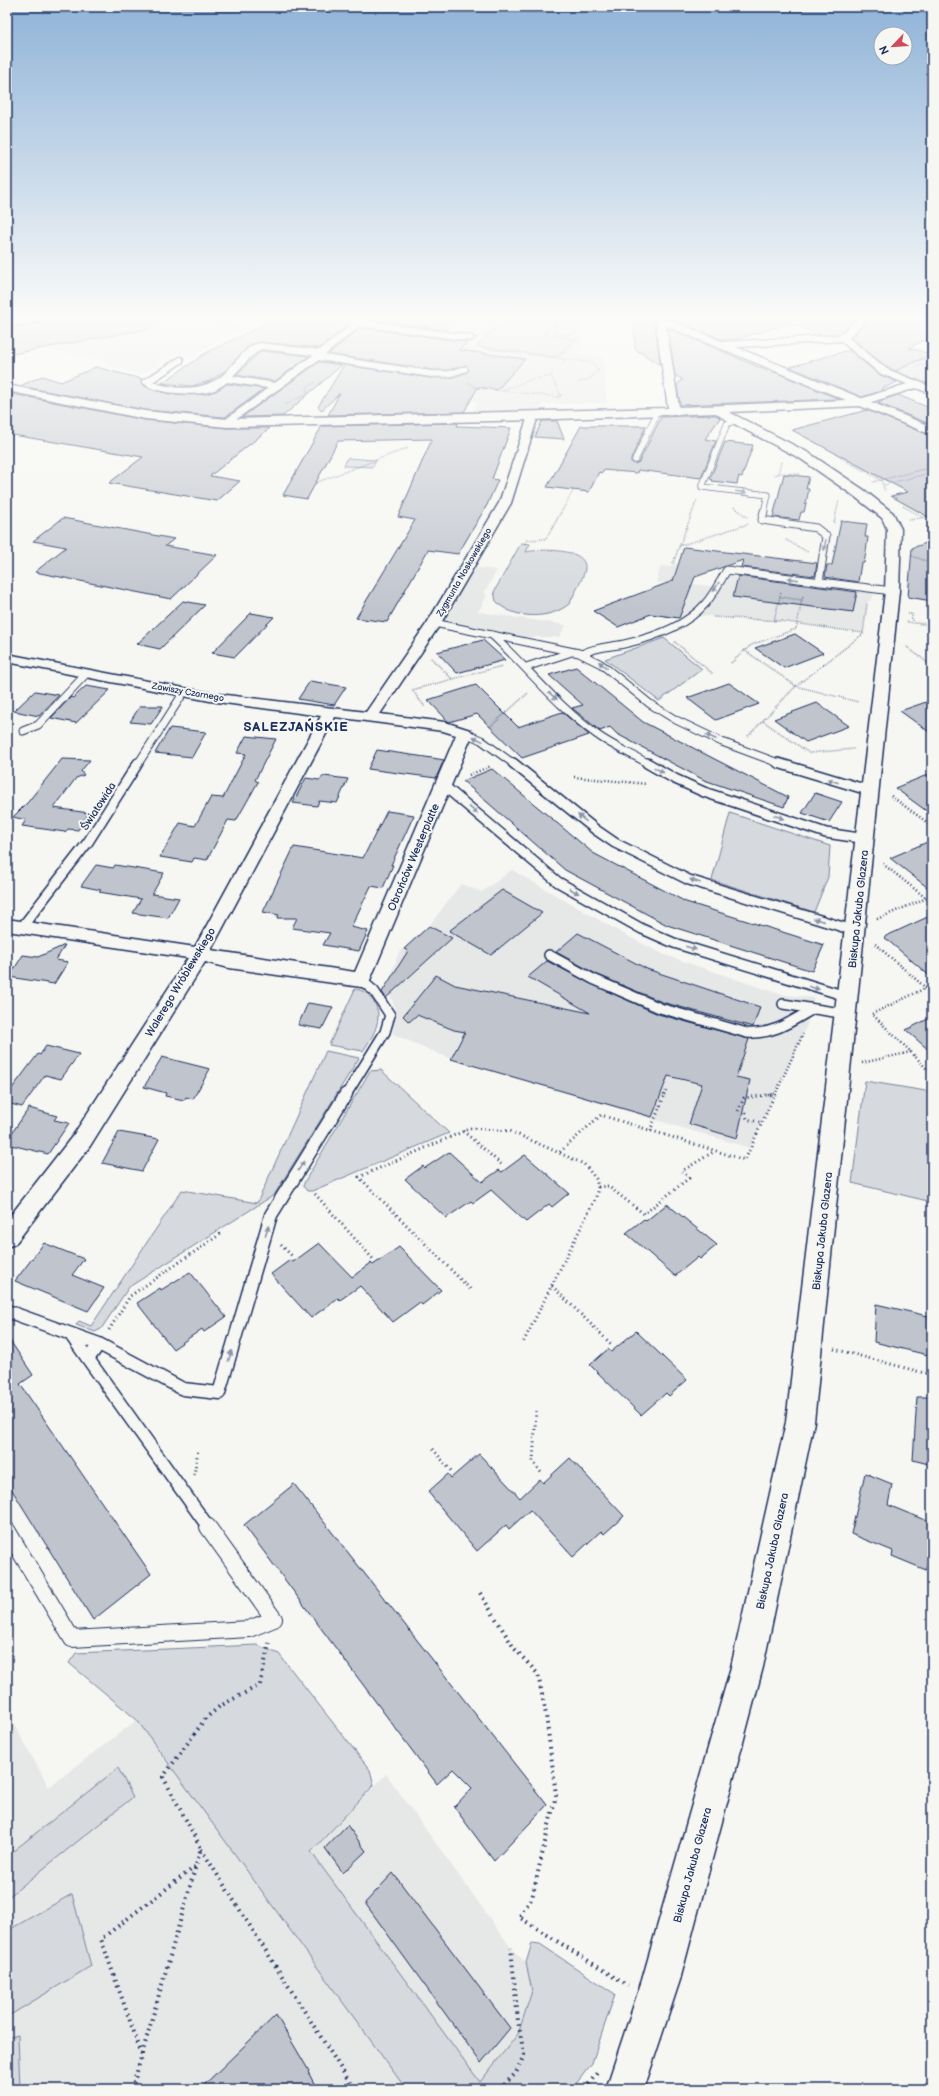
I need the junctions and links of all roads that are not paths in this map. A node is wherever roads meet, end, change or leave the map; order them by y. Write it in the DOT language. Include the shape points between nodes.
graph roads {
  1 [pos="533,416"];
  2 [pos="160,417"];
  3 [pos="235,417"];
  4 [pos="504,417"];
  5 [pos="655,417"];
  6 [pos="707,417"];
  7 [pos="728,417"];
  8 [pos="758,417"];
  9 [pos="898,417"];
  10 [pos="227,423"];
  11 [pos="742,424"];
  12 [pos="932,431"];
  13 [pos="635,460"];
  14 [pos="819,582"];
  15 [pos="883,590"];
  16 [pos="434,623"];
  17 [pos="492,635"];
  18 [pos="572,652"];
  19 [pos="582,654"];
  20 [pos="7,658"];
  21 [pos="526,667"];
  22 [pos="86,674"];
  23 [pos="184,692"];
  24 [pos="330,713"];
  25 [pos="371,716"];
  26 [pos="23,731"];
  27 [pos="465,733"];
  28 [pos="443,785"];
  29 [pos="880,793"];
  30 [pos="866,839"];
  31 [pos="14,926"];
  32 [pos="866,930"];
  33 [pos="200,954"];
  34 [pos="549,956"];
  35 [pos="361,980"];
  36 [pos="813,1008"];
  37 [pos="854,1008"];
  38 [pos="787,1023"];
  39 [pos="7,1237"];
  40 [pos="7,1311"];
  41 [pos="71,1334"];
  42 [pos="99,1344"];
  43 [pos="88,1359"];
  44 [pos="7,1530"];
  45 [pos="625,2089"];
  1 -- 16 [label="street, Zygmunta Noskowskiego" via="505,503"];
  2 -- 10 [label="street"];
  3 -- 10 [label="street"];
  4 -- 10 [label="street"];
  5 -- 13 [label="lane"];
  6 -- 11 [label="street, Biskupa Jakuba Glazera"];
  7 -- 11 [label="street, Biskupa Jakuba Glazera"];
  8 -- 11 [label="street" via="752,423"];
  9 -- 12 [label="street"];
  11 -- 14 [label="lane, one-way" via="727,424 702,487 768,495 762,520 816,528 823,532 826,536"];
  11 -- 15 [label="street, Biskupa Jakuba Glazera" via="805,456 888,516 894,529"];
  14 -- 15 [label="lane"];
  14 -- 19 [label="lane, one-way" via="727,570 705,604 691,615 622,644 599,646"];
  15 -- 29 [label="street, Biskupa Jakuba Glazera"];
  16 -- 17 [label="lane"];
  16 -- 25 [label="street, Zygmunta Noskowskiego"];
  17 -- 18 [label="lane"];
  17 -- 21 [label="lane"];
  18 -- 19 [label="lane"];
  18 -- 21 [label="lane"];
  29 -- 19 [label="lane, one-way" via="736,749 659,710 596,660"];
  20 -- 22 [label="street, Zawiszy Czarnego"];
  21 -- 30 [label="lane, one-way" via="539,683 596,734 683,782 704,792 826,833"];
  22 -- 23 [label="street, Zawiszy Czarnego"];
  22 -- 26 [label="lane" via="38,725"];
  23 -- 24 [label="street, Zawiszy Czarnego"];
  23 -- 31 [label="lane, Światowida" via="88,842"];
  24 -- 25 [label="street, Zawiszy Czarnego"];
  24 -- 33 [label="street, Walerego Wróblewskiego"];
  25 -- 27 [label="street, Zawiszy Czarnego" via="445,727"];
  27 -- 28 [label="street, Obrońców Westerplatte"];
  32 -- 27 [label="lane, one-way" via="689,880 615,843 508,759 481,740"];
  28 -- 35 [label="street, Obrońców Westerplatte"];
  28 -- 37 [label="lane, one-way" via="558,882 642,929 664,940"];
  29 -- 30 [label="street, Biskupa Jakuba Glazera"];
  30 -- 32 [label="street, Biskupa Jakuba Glazera"];
  31 -- 33 [label="street"];
  32 -- 37 [label="street, Biskupa Jakuba Glazera"];
  33 -- 35 [label="street" via="229,961"];
  33 -- 39 [label="street, Walerego Wróblewskiego" via="82,1140"];
  34 -- 38 [label="lane" via="638,999 694,1018 756,1034 767,1033"];
  42 -- 35 [label="lane, one-way" via="183,1389 219,1393 271,1215 386,1032 390,1015 374,991"];
  36 -- 37 [label="lane"];
  36 -- 38 [label="lane"];
  36 -- 38 [label="lane" via="783,1004 788,1012"];
  37 -- 45 [label="street, Biskupa Jakuba Glazera" via="800,1422 747,1667 661,1980"];
  40 -- 41 [label="lane"];
  41 -- 42 [label="lane"];
  41 -- 43 [label="lane"];
  42 -- 43 [label="lane"];
  43 -- 44 [label="lane" via="274,1619 249,1629 72,1639"];
}
